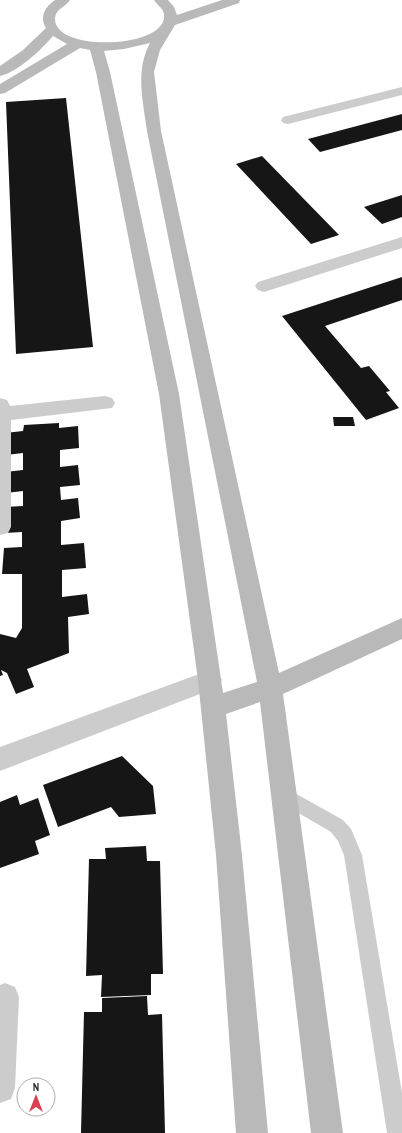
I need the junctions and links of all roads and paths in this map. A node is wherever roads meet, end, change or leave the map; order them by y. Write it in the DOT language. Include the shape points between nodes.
graph roads {
  1 [pos="64,0"];
  2 [pos="160,0"];
  3 [pos="234,0"];
  4 [pos="167,26"];
  5 [pos="52,29"];
  6 [pos="87,45"];
  7 [pos="0,72"];
  8 [pos="0,90"];
  9 [pos="402,91"];
  10 [pos="288,120"];
  11 [pos="402,242"];
  12 [pos="264,286"];
  13 [pos="105,403"];
  14 [pos="0,409"];
  15 [pos="0,527"];
  16 [pos="402,628"];
  17 [pos="210,680"];
  18 [pos="270,688"];
  19 [pos="214,707"];
  20 [pos="0,759"];
  21 [pos="284,795"];
  22 [pos="5,997"];
  23 [pos="0,1088"];
  24 [pos="252,1133"];
  25 [pos="327,1133"];
  26 [pos="398,1133"];
  1 -- 5 [label="main road" via="51,11 49,20"];
  2 -- 4 [label="main road" via="171,13"];
  3 -- 4 [label="main road"];
  4 -- 6 [label="main road" via="151,38 135,44"];
  4 -- 18 [label="main road" via="152,50 147,72 154,131"];
  5 -- 6 [label="main road" via="62,37"];
  5 -- 7 [label="main road" via="22,58"];
  6 -- 8 [label="main road"];
  6 -- 17 [label="main road" via="103,72 169,394"];
  9 -- 10 [label="street"];
  11 -- 12 [label="street"];
  13 -- 14 [label="street"];
  14 -- 15 [label="street"];
  16 -- 18 [label="main road"];
  17 -- 19 [label="main road"];
  17 -- 20 [label="street"];
  18 -- 19 [label="main road"];
  18 -- 21 [label="main road"];
  19 -- 24 [label="main road"];
  21 -- 25 [label="main road"];
  21 -- 26 [label="lane" via="337,826 345,835 353,855"];
  22 -- 23 [label="street"];
}
